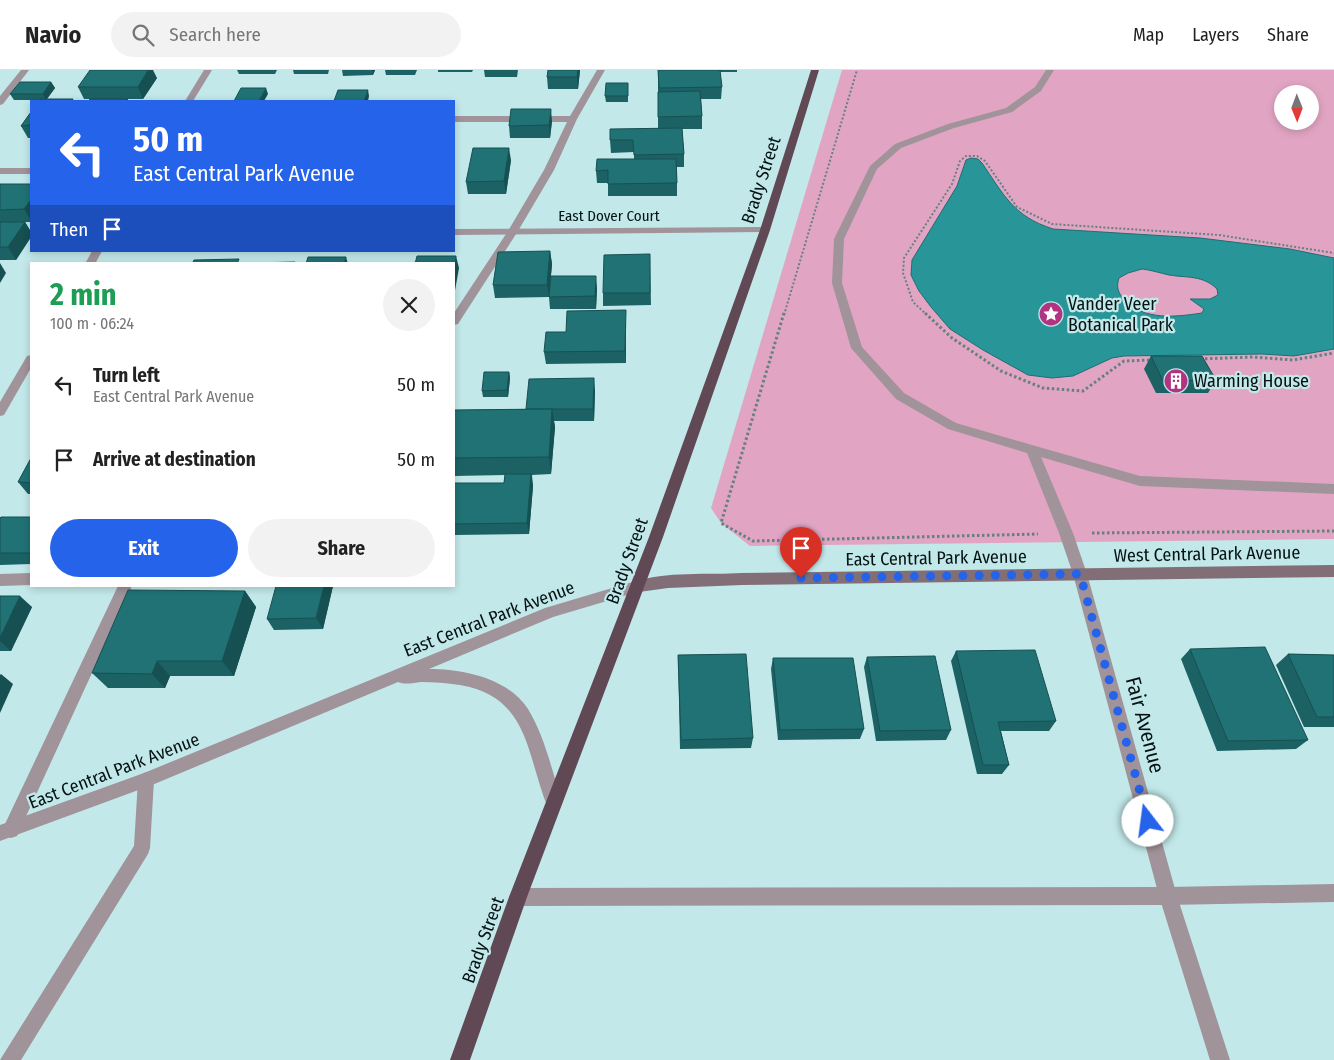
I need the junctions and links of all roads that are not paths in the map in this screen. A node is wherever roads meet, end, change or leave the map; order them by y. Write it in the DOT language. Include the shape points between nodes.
graph roads {
  1 [pos="24,70"];
  2 [pos="208,70"];
  3 [pos="601,70"];
  4 [pos="815,70"];
  5 [pos="1050,70"];
  6 [pos="190,100"];
  7 [pos="0,102"];
  8 [pos="455,119"];
  9 [pos="573,119"];
  10 [pos="0,171"];
  11 [pos="30,171"];
  12 [pos="765,230"];
  13 [pos="513,231"];
  14 [pos="455,232"];
  15 [pos="455,319"];
  16 [pos="30,362"];
  17 [pos="26,375"];
  18 [pos="0,412"];
  19 [pos="1032,450"];
  20 [pos="1334,489"];
  21 [pos="1334,570"];
  22 [pos="1080,574"];
  23 [pos="30,579"];
  24 [pos="0,580"];
  25 [pos="639,586"];
  26 [pos="125,587"];
  27 [pos="386,679"];
  28 [pos="146,780"];
  29 [pos="554,802"];
  30 [pos="6,832"];
  31 [pos="1334,893"];
  32 [pos="1168,896"];
  33 [pos="518,897"];
  34 [pos="10,1060"];
  35 [pos="460,1060"];
  36 [pos="1220,1060"];
  1 -- 7 [label="street"];
  2 -- 6 [label="street"];
  3 -- 9 [label="street"];
  4 -- 12 [label="highway, Brady Street"];
  5 -- 19 [label="street" via="1038,89 1009,110 951,126 898,146 873,168 839,239 837,283 857,348 900,396 952,426"];
  8 -- 9 [label="street"];
  9 -- 13 [label="street" via="549,170"];
  10 -- 11 [label="street"];
  12 -- 13 [label="street, East Dover Court"];
  12 -- 25 [label="highway, Brady Street"];
  13 -- 14 [label="street, East Dover Court"];
  13 -- 15 [label="street"];
  16 -- 17 [label="street"];
  17 -- 18 [label="street"];
  19 -- 20 [label="street" via="1140,480"];
  19 -- 22 [label="street, Fair Avenue"];
  21 -- 22 [label="main road, West Central Park Avenue"];
  22 -- 25 [label="main road, East Central Park Avenue" via="742,579"];
  22 -- 32 [label="street, Fair Avenue"];
  23 -- 24 [label="street"];
  25 -- 27 [label="street, East Central Park Avenue" via="550,612"];
  25 -- 29 [label="highway, Brady Street"];
  26 -- 30 [label="street"];
  27 -- 28 [label="street, East Central Park Avenue"];
  27 -- 29 [label="street" via="430,674 470,680 502,692 522,712"];
  28 -- 30 [label="street, East Central Park Avenue"];
  28 -- 34 [label="street" via="142,848"];
  29 -- 33 [label="highway, Brady Street"];
  31 -- 32 [label="street"];
  32 -- 33 [label="street"];
  32 -- 36 [label="street, Fair Avenue"];
  33 -- 35 [label="highway, Brady Street"];
}
